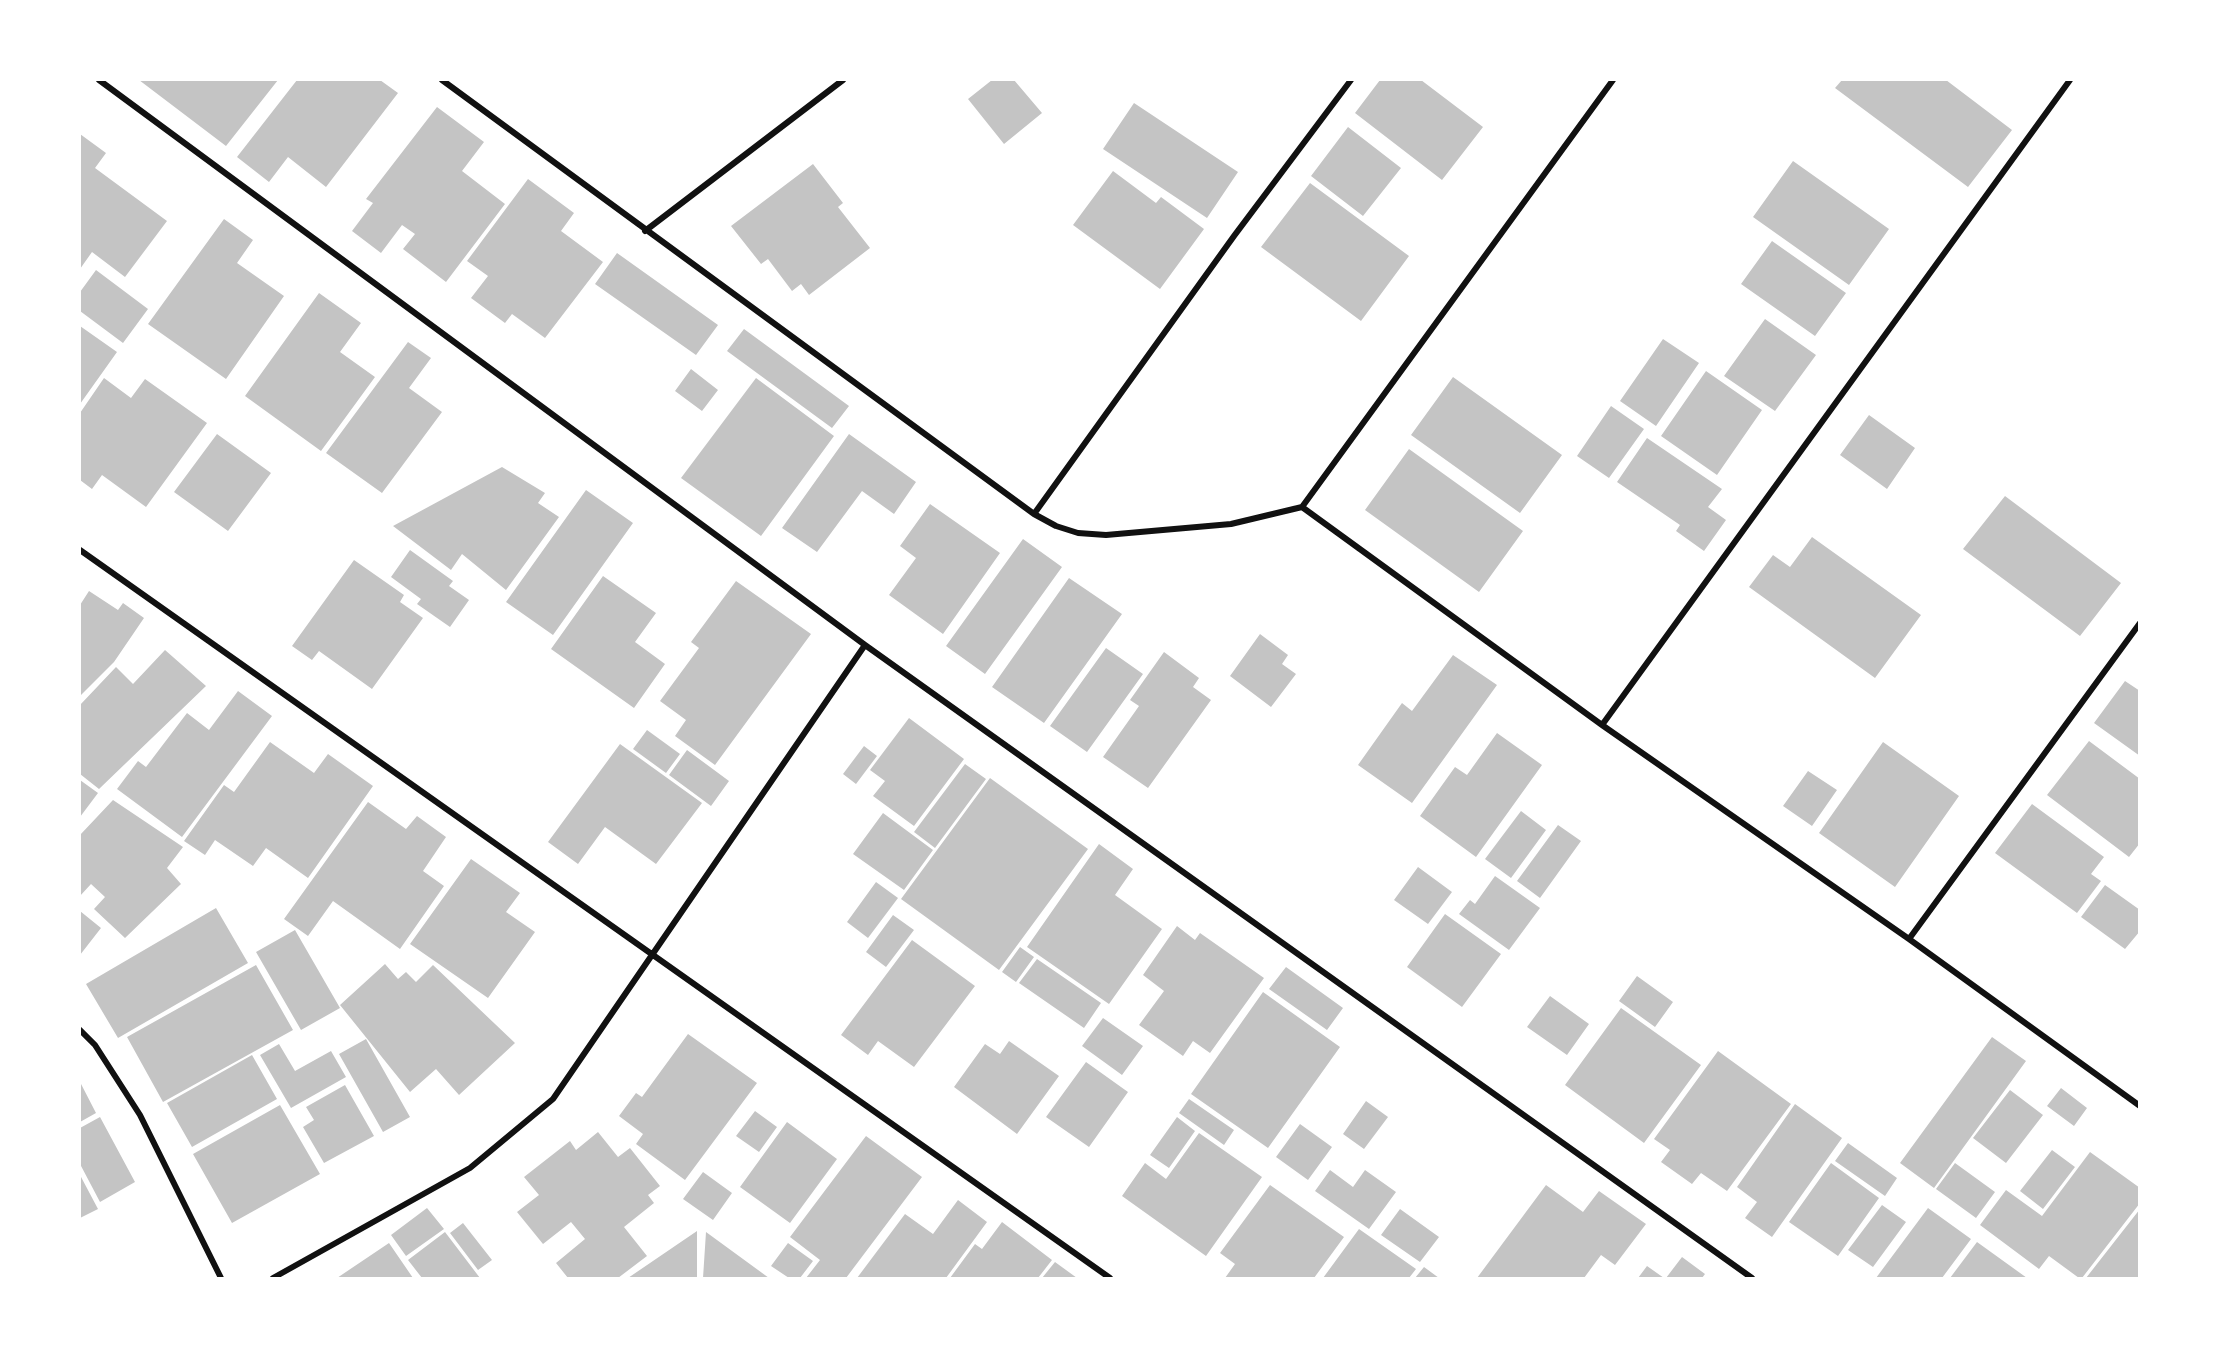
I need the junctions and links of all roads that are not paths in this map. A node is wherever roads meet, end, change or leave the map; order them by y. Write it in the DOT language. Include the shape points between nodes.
graph roads {
  1 [pos="99,80"];
  2 [pos="442,80"];
  3 [pos="843,80"];
  4 [pos="1351,80"];
  5 [pos="1612,80"];
  6 [pos="2070,80"];
  7 [pos="645,231"];
  8 [pos="1302,507"];
  9 [pos="1034,514"];
  10 [pos="80,550"];
  11 [pos="2139,623"];
  12 [pos="865,645"];
  13 [pos="1602,725"];
  14 [pos="1909,939"];
  15 [pos="653,954"];
  16 [pos="80,1030"];
  17 [pos="2139,1106"];
  18 [pos="221,1278"];
  19 [pos="273,1278"];
  20 [pos="1110,1278"];
  21 [pos="1752,1278"];
  1 -- 12 [label="street"];
  2 -- 7 [label="street"];
  3 -- 7 [label="street"];
  4 -- 9 [label="street"];
  5 -- 8 [label="street"];
  6 -- 13 [label="street"];
  7 -- 9 [label="street"];
  8 -- 9 [label="street" via="1231,524 1106,535 1078,533"];
  8 -- 13 [label="street"];
  10 -- 15 [label="street"];
  11 -- 14 [label="street"];
  12 -- 15 [label="street"];
  12 -- 21 [label="street"];
  13 -- 14 [label="street"];
  14 -- 17 [label="street"];
  15 -- 19 [label="street" via="553,1099 470,1168"];
  15 -- 20 [label="street"];
  16 -- 18 [label="street" via="95,1045 140,1115"];
}
